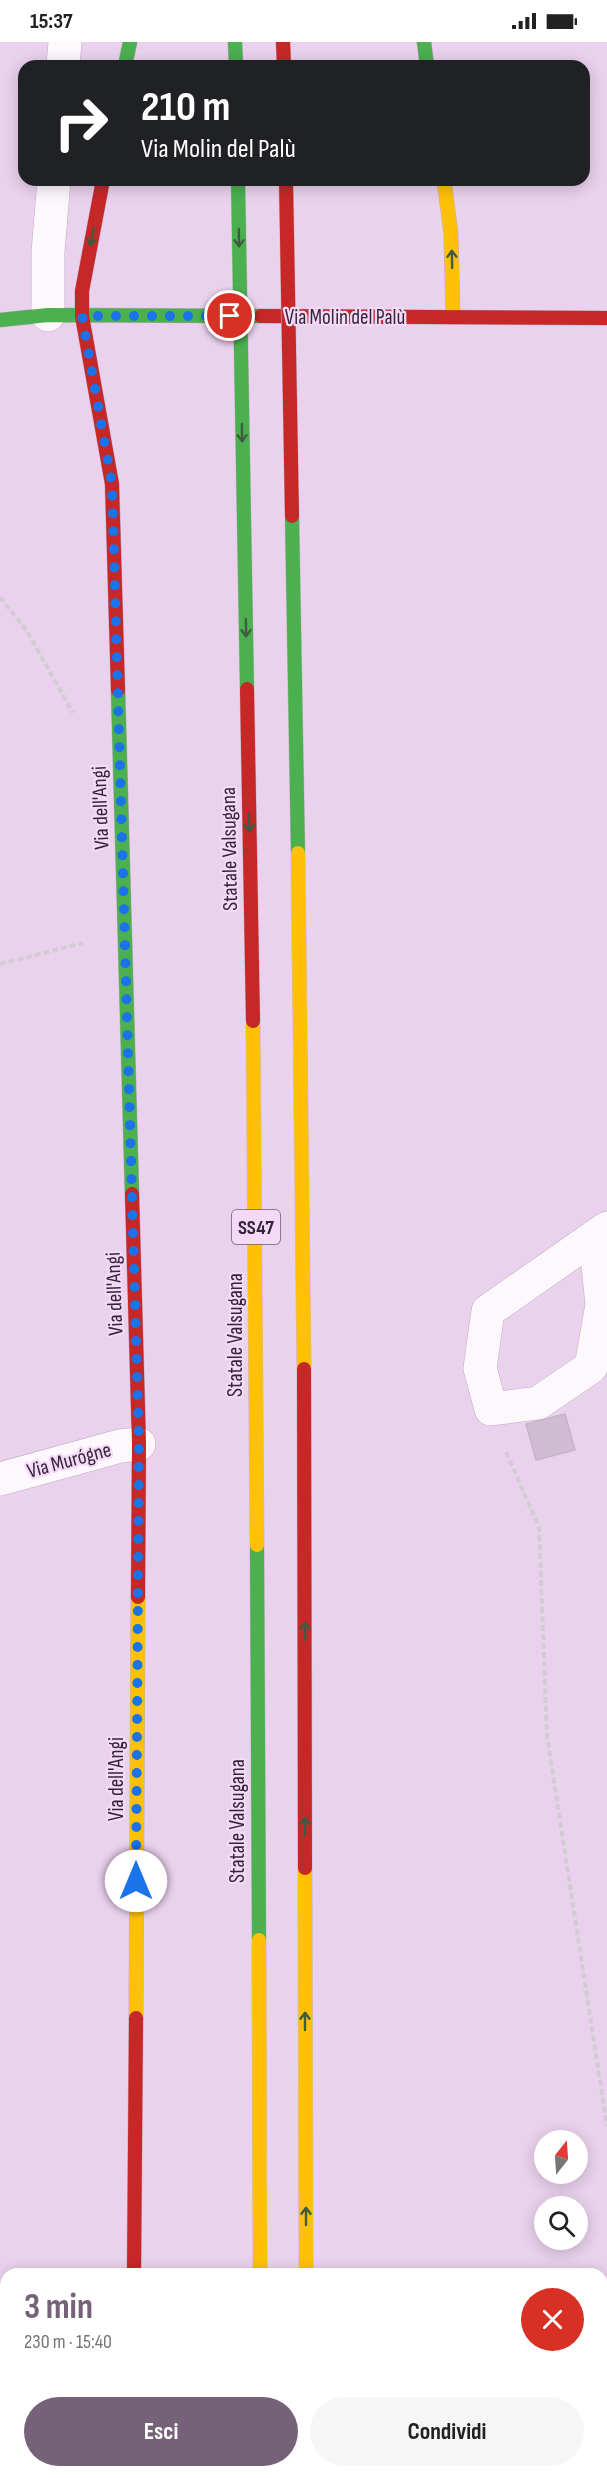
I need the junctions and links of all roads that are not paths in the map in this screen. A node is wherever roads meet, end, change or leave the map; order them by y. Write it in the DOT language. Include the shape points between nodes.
graph roads {
  1 [pos="65,42"];
  2 [pos="130,42"];
  3 [pos="236,42"];
  4 [pos="283,42"];
  5 [pos="424,42"];
  6 [pos="64,60"];
  7 [pos="127,60"];
  8 [pos="236,60"];
  9 [pos="284,60"];
  10 [pos="426,60"];
  11 [pos="54,186"];
  12 [pos="102,186"];
  13 [pos="238,186"];
  14 [pos="286,186"];
  15 [pos="445,186"];
  16 [pos="48,315"];
  17 [pos="82,316"];
  18 [pos="453,317"];
  19 [pos="607,318"];
  20 [pos="0,320"];
  21 [pos="601,1232"];
  22 [pos="139,1444"];
  23 [pos="0,1479"];
  24 [pos="134,2268"];
  25 [pos="260,2268"];
  26 [pos="306,2268"];
  1 -- 6 [label="street"];
  2 -- 7 [label="main road"];
  3 -- 8 [label="main road"];
  4 -- 9 [label="main road"];
  5 -- 10 [label="main road"];
  11 -- 16 [label="street"];
  12 -- 17 [label="main road, Via dell'Angi, one-way" via="82,291"];
  13 -- 25 [label="main road, Statale Valsugana / SS47, one-way, bridge" via="256,1198"];
  26 -- 14 [label="main road, SS47, one-way, bridge" via="304,1193"];
  18 -- 15 [label="main road, one-way" via="451,234"];
  16 -- 17 [label="main road, Via Molin del Palù"];
  16 -- 20 [label="main road, Via Molin del Palù"];
  17 -- 18 [label="main road, Via Molin del Palù"];
  17 -- 22 [label="main road, Via dell'Angi" via="112,484"];
  18 -- 19 [label="main road, Via Molin del Palù"];
  21 -- 21 [label="street" via="602,1305 591,1366 538,1403 491,1409 480,1368 488,1311"];
  22 -- 23 [label="street, Via Murógne"];
  22 -- 24 [label="main road, Via dell'Angi"];
}
